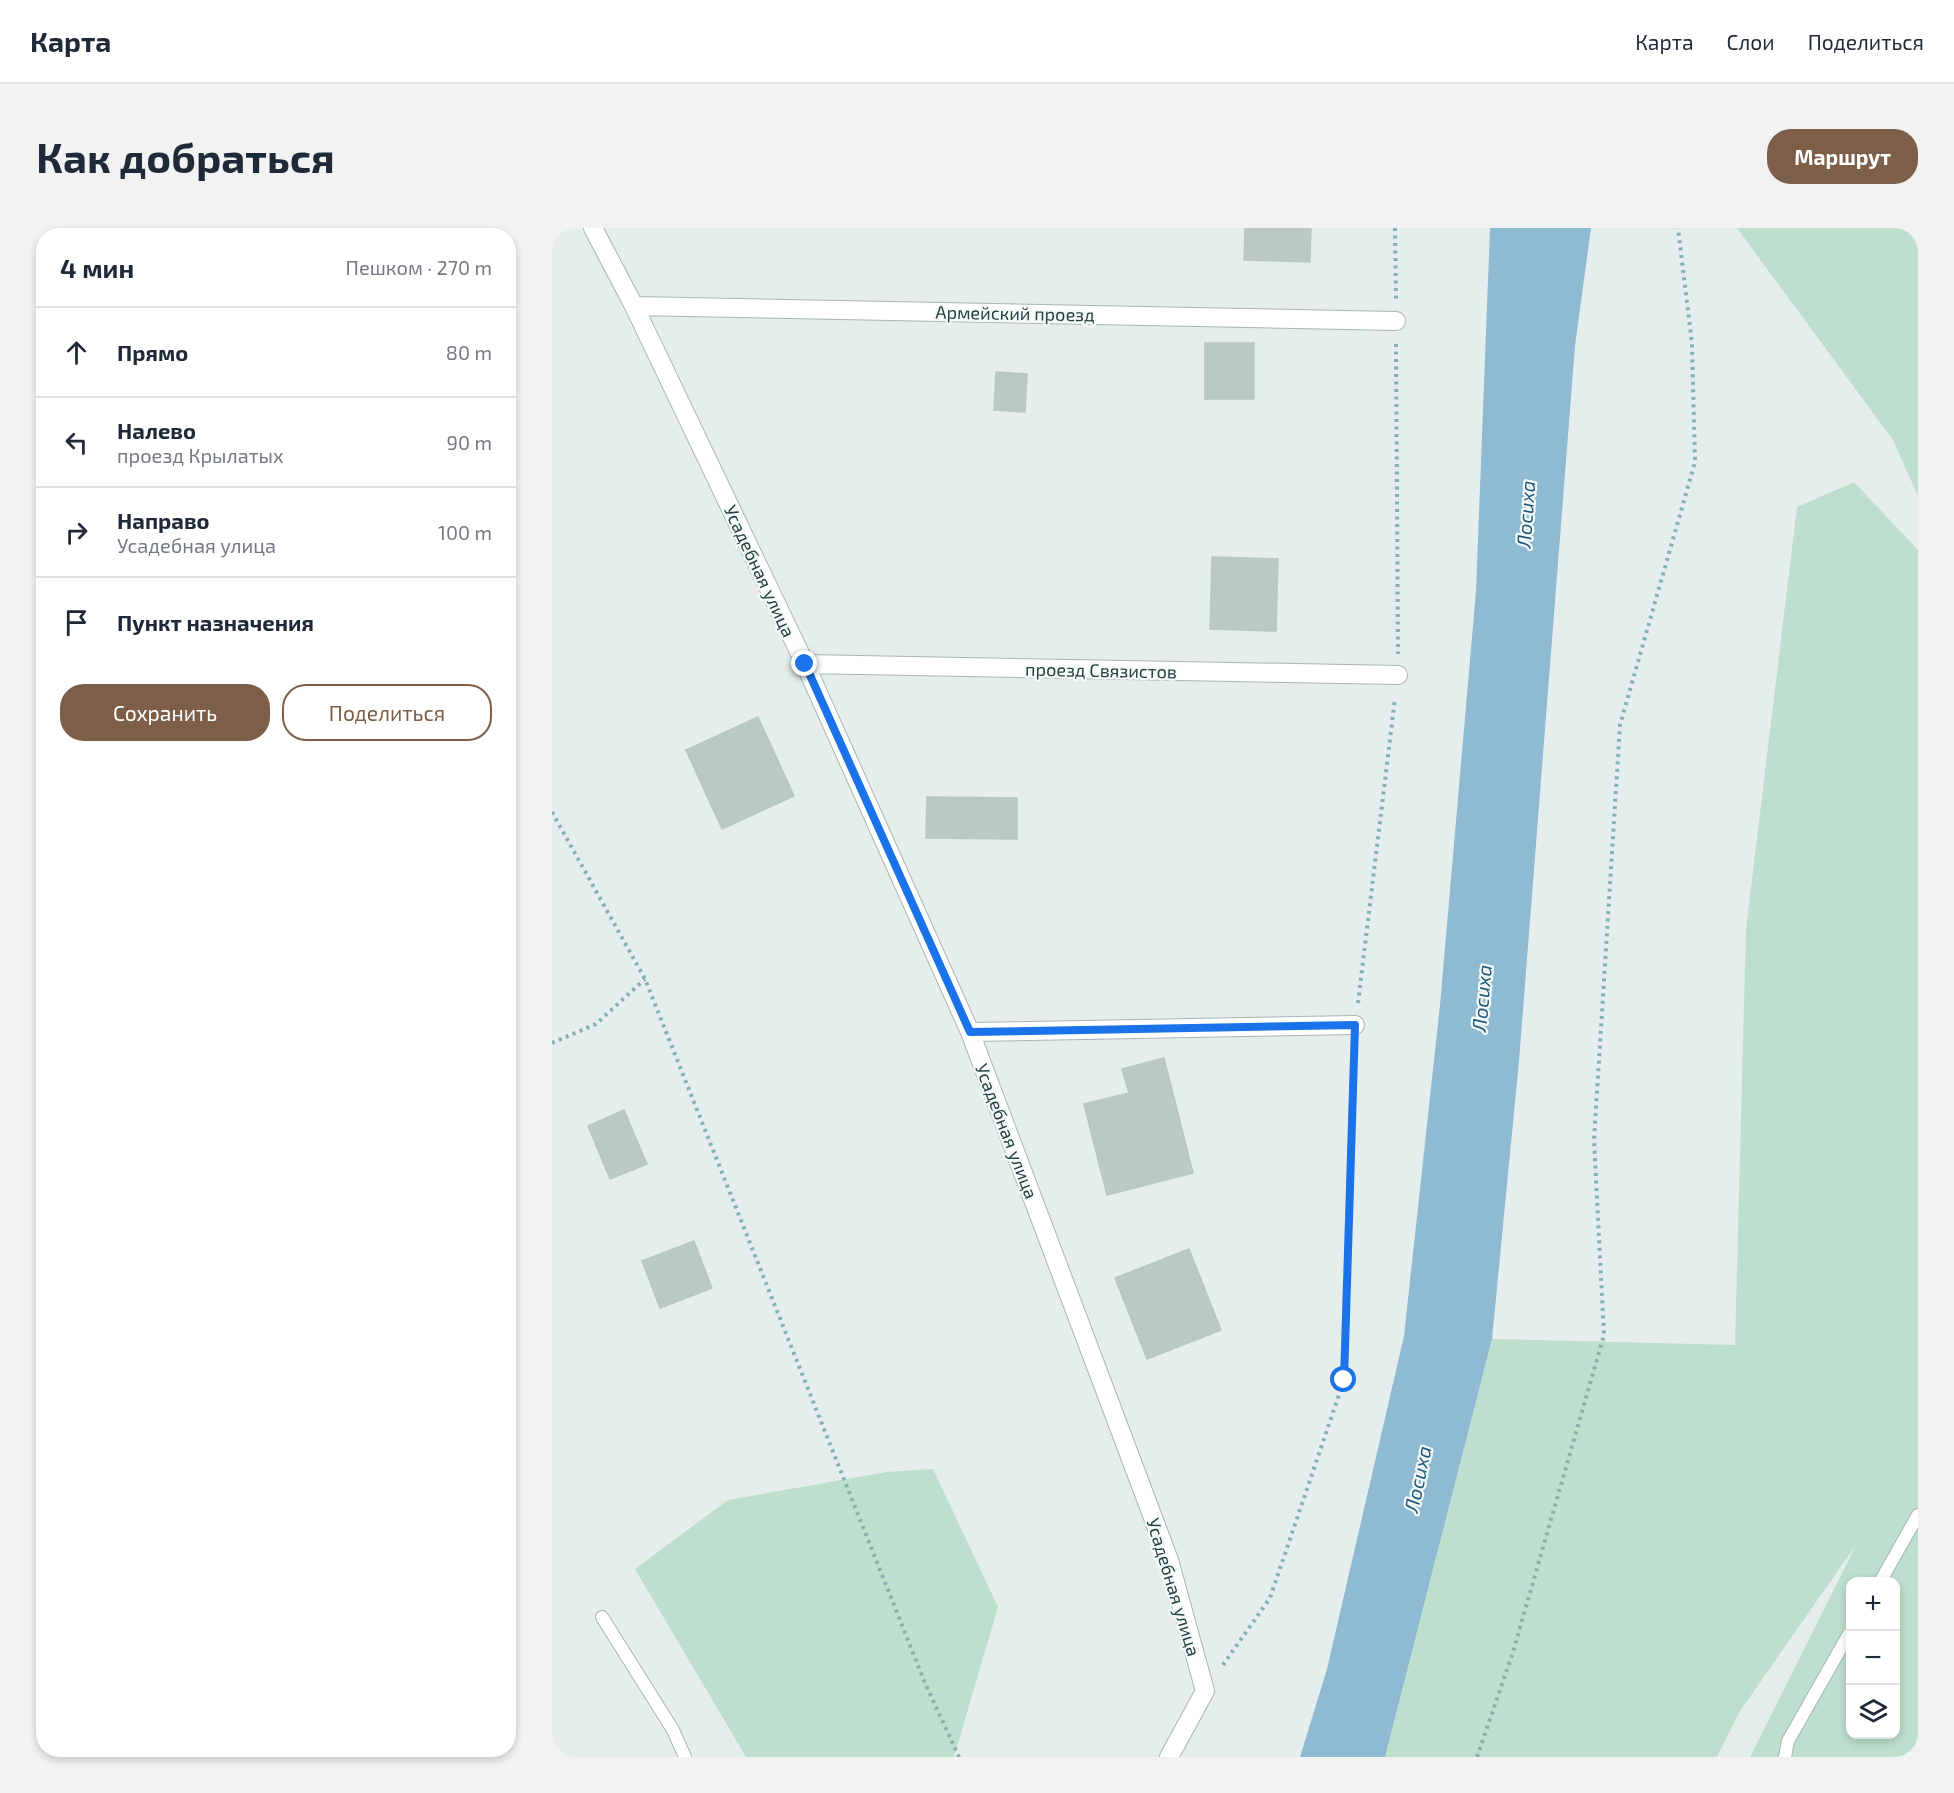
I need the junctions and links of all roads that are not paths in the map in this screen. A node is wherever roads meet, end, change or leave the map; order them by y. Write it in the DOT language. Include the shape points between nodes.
graph roads {
  1 [pos="593,228"];
  2 [pos="634,306"];
  3 [pos="1396,321"];
  4 [pos="805,664"];
  5 [pos="1398,675"];
  6 [pos="1355,1025"];
  7 [pos="970,1032"];
  8 [pos="1918,1515"];
  9 [pos="1882,1577"];
  10 [pos="602,1617"];
  11 [pos="1846,1641"];
  12 [pos="685,1757"];
  13 [pos="1169,1757"];
  14 [pos="1785,1757"];
  1 -- 2 [label="street, Усадебная улица"];
  2 -- 3 [label="street, Армейский проезд"];
  2 -- 4 [label="street, Усадебная улица"];
  4 -- 5 [label="street, проезд Связистов"];
  4 -- 7 [label="street, Усадебная улица"];
  6 -- 7 [label="street"];
  7 -- 13 [label="street, Усадебная улица" via="1169,1560 1205,1691"];
  8 -- 9 [label="lane"];
  10 -- 12 [label="lane" via="673,1730"];
  11 -- 14 [label="lane" via="1788,1741"];
}
